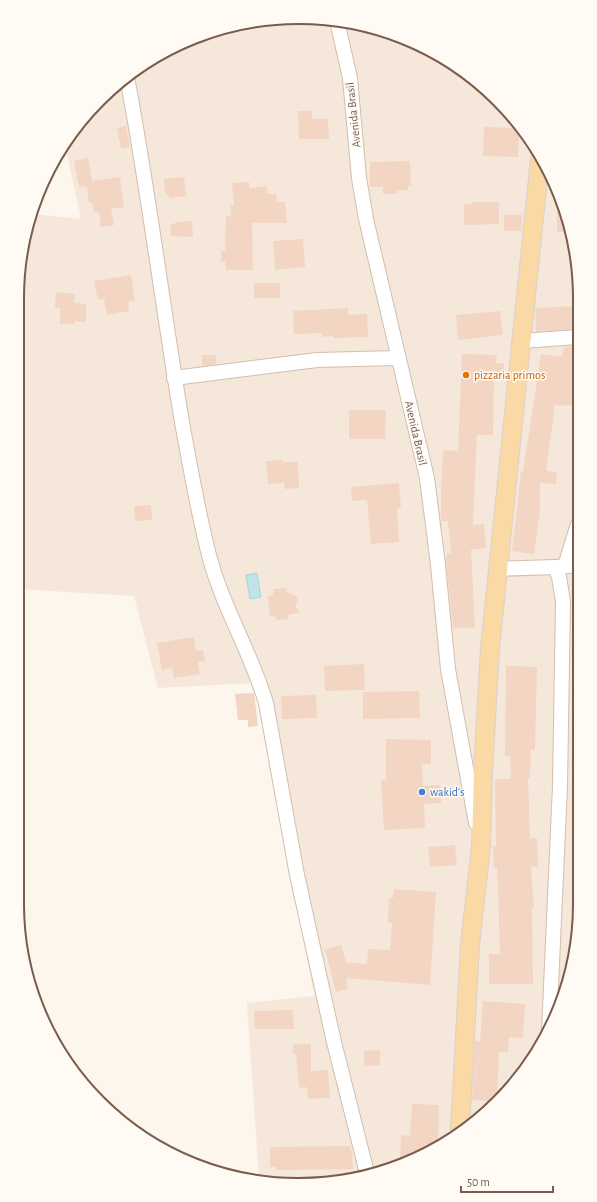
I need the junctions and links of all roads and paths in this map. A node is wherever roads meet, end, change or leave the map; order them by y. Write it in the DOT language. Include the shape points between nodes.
graph roads {
  1 [pos="338,27"];
  2 [pos="128,83"];
  3 [pos="539,167"];
  4 [pos="573,337"];
  5 [pos="522,341"];
  6 [pos="398,358"];
  7 [pos="174,378"];
  8 [pos="573,542"];
  9 [pos="566,566"];
  10 [pos="497,569"];
  11 [pos="481,847"];
  12 [pos="550,1014"];
  13 [pos="460,1125"];
  14 [pos="366,1170"];
  1 -- 6 [label="street, Avenida Brasil" via="350,78 359,178 366,220"];
  2 -- 7 [label="street"];
  3 -- 5 [label="main road"];
  4 -- 5 [label="street"];
  5 -- 10 [label="main road"];
  6 -- 7 [label="street" via="317,360"];
  6 -- 11 [label="street, Avenida Brasil" via="427,478 448,669"];
  7 -- 14 [label="street" via="209,556 226,607 258,675 266,702 297,875 334,1042"];
  8 -- 9 [label="street"];
  9 -- 10 [label="street"];
  9 -- 12 [label="street" via="559,577 563,601 560,786"];
  10 -- 11 [label="main road" via="486,713"];
  11 -- 13 [label="main road" via="470,944"];
}
